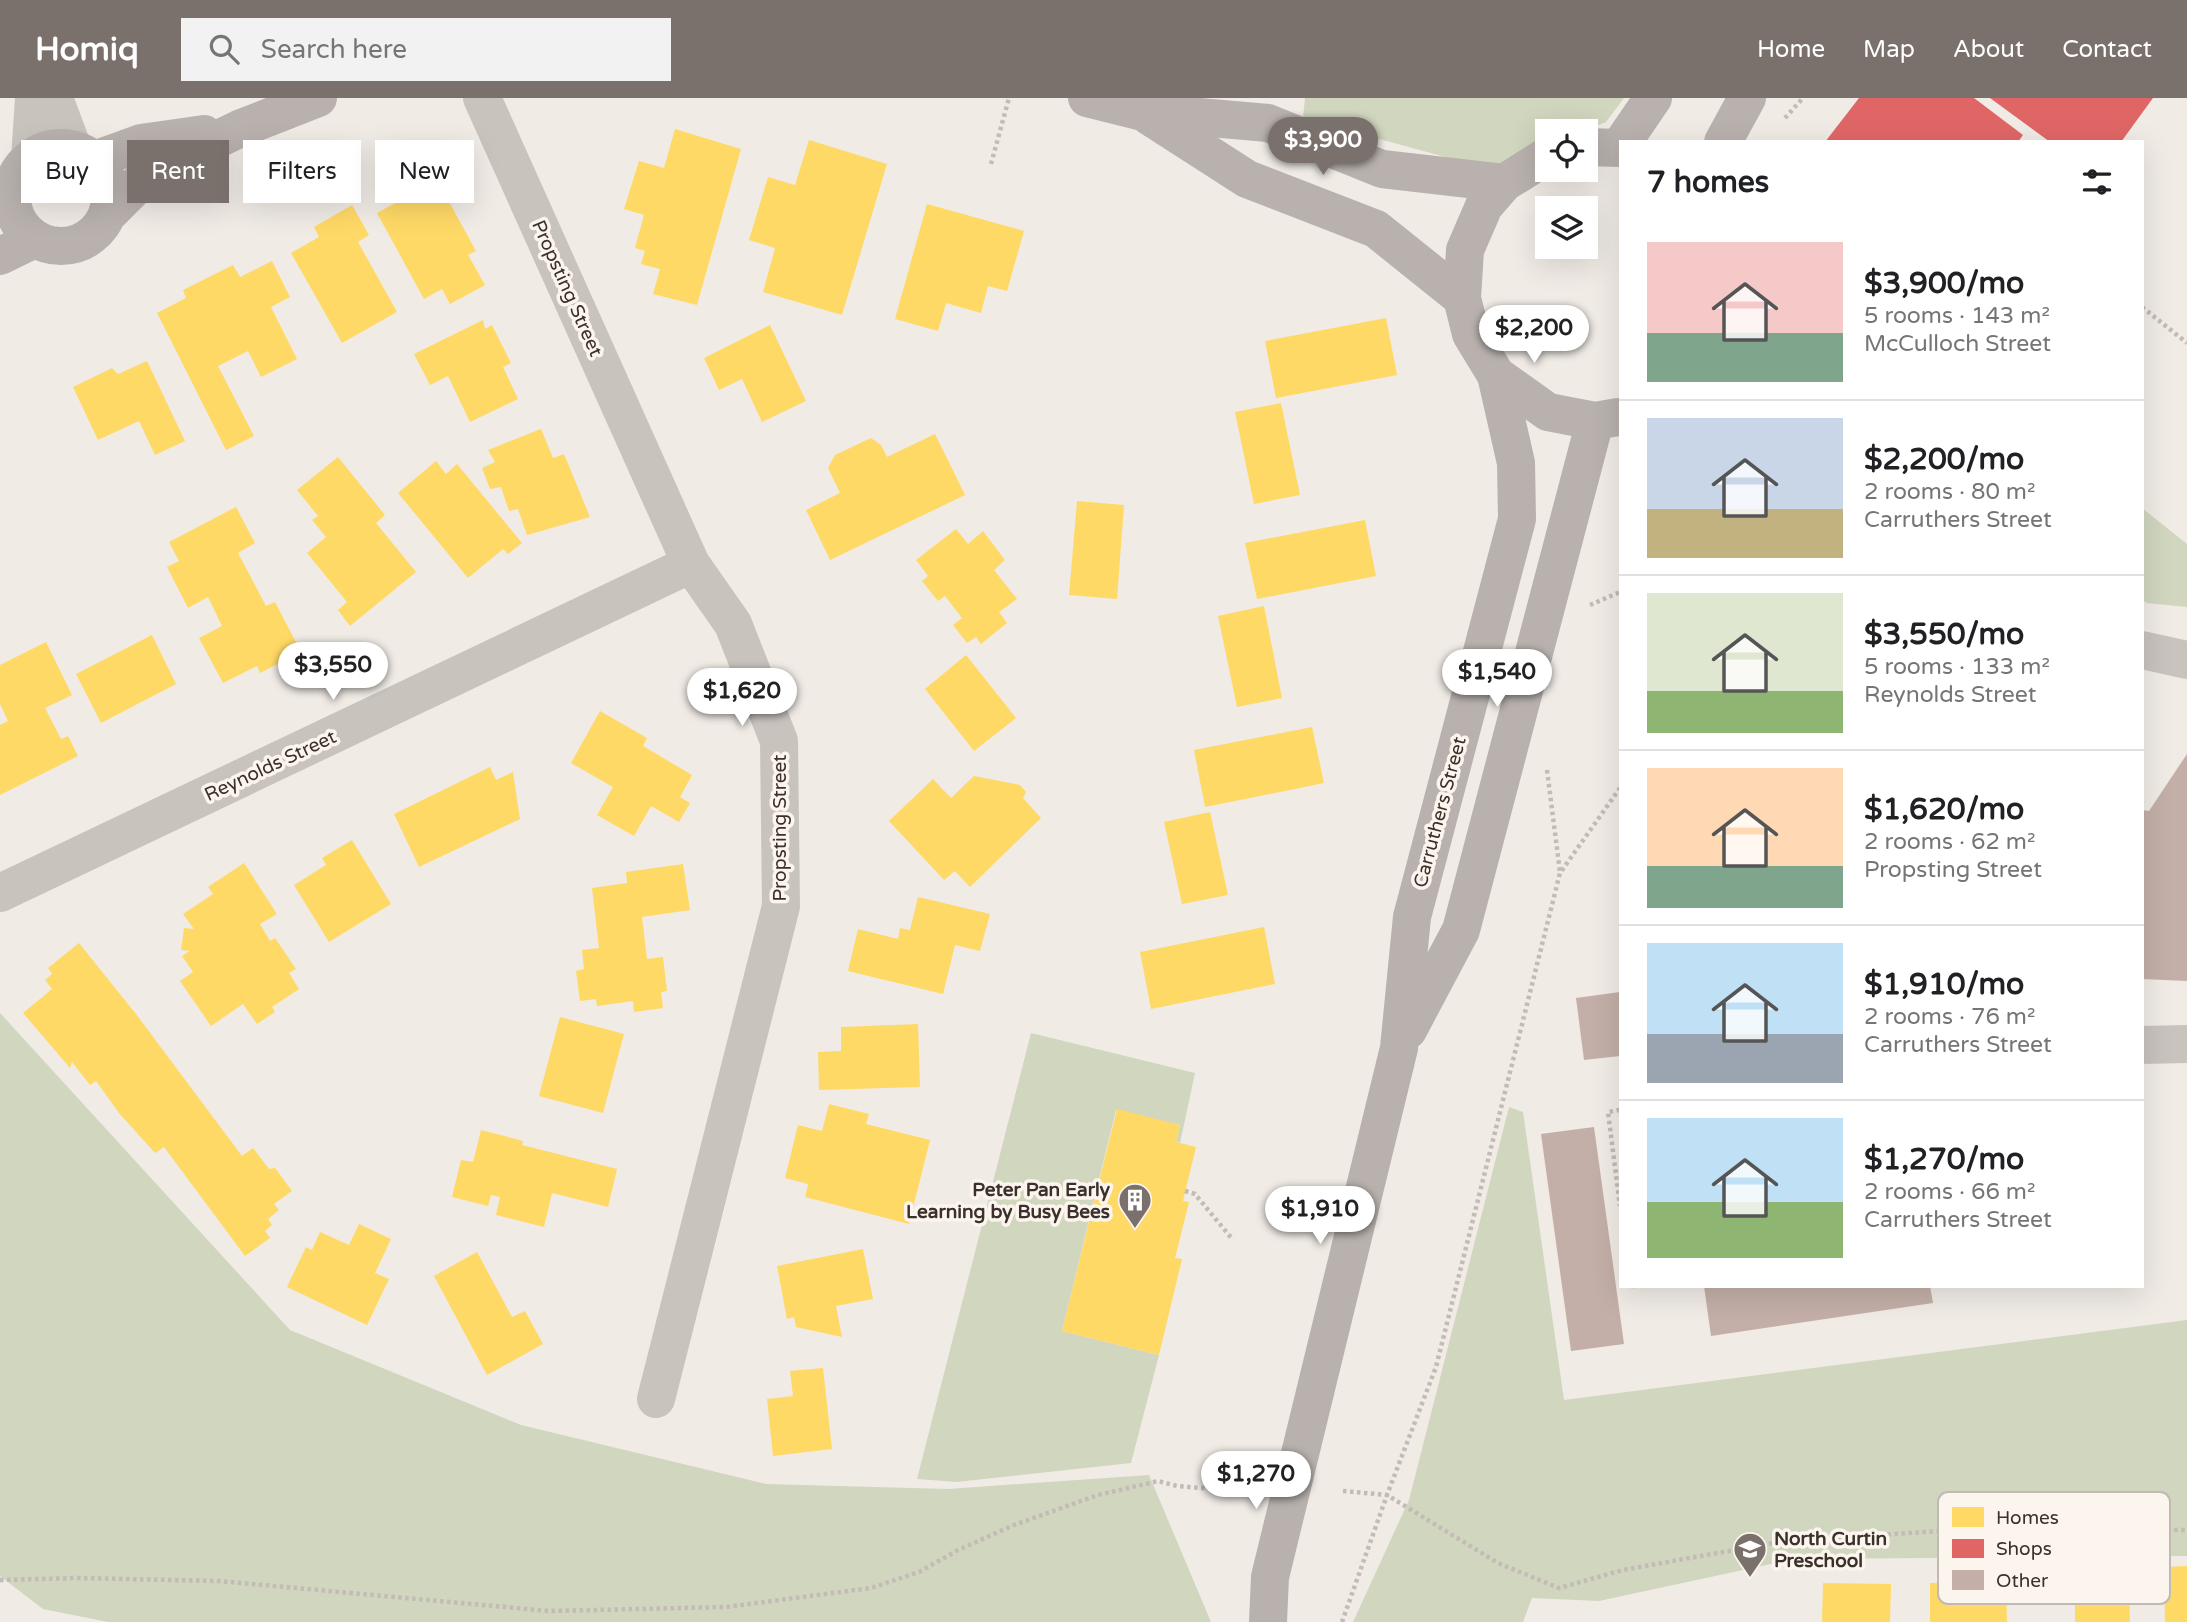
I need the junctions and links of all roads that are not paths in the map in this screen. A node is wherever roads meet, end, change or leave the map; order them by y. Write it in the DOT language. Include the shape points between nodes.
graph roads {
  1 [pos="34,98"];
  2 [pos="54,98"];
  3 [pos="318,98"];
  4 [pos="482,98"];
  5 [pos="1087,98"];
  6 [pos="1653,98"];
  7 [pos="1747,98"];
  8 [pos="1143,112"];
  9 [pos="239,129"];
  10 [pos="31,140"];
  11 [pos="75,140"];
  12 [pos="1724,140"];
  13 [pos="1614,146"];
  14 [pos="113,149"];
  15 [pos="1535,164"];
  16 [pos="21,170"];
  17 [pos="1504,183"];
  18 [pos="109,203"];
  19 [pos="6,209"];
  20 [pos="108,214"];
  21 [pos="35,239"];
  22 [pos="0,256"];
  23 [pos="1462,298"];
  24 [pos="1496,375"];
  25 [pos="1608,419"];
  26 [pos="691,564"];
  27 [pos="2144,650"];
  28 [pos="2187,660"];
  29 [pos="0,893"];
  30 [pos="2187,1044"];
  31 [pos="2144,1045"];
  32 [pos="1399,1048"];
  33 [pos="656,1399"];
  34 [pos="1270,1577"];
  35 [pos="1247,1622"];
  36 [pos="1268,1622"];
  1 -- 10 [label="street"];
  2 -- 11 [label="street"];
  3 -- 9 [label="main road"];
  4 -- 26 [label="street, Propsting Street"];
  5 -- 8 [label="main road"];
  6 -- 13 [label="main road"];
  7 -- 12 [label="main road"];
  8 -- 17 [label="main road" via="1268,123 1382,169"];
  8 -- 23 [label="main road" via="1247,179 1376,229"];
  9 -- 14 [label="main road"];
  9 -- 20 [label="main road" via="150,172"];
  15 -- 17 [label="main road"];
  16 -- 19 [label="main road"];
  17 -- 23 [label="main road" via="1484,206 1465,250"];
  18 -- 20 [label="main road"];
  19 -- 21 [label="main road"];
  20 -- 21 [label="main road" via="99,229 79,244 62,247"];
  21 -- 22 [label="main road"];
  23 -- 24 [label="main road" via="1471,334"];
  24 -- 25 [label="main road" via="1548,412"];
  24 -- 32 [label="main road, Carruthers Street" via="1516,463 1517,519 1412,917"];
  25 -- 32 [label="main road, Carruthers Street" via="1461,930"];
  26 -- 29 [label="street, Reynolds Street"];
  26 -- 33 [label="street, Propsting Street" via="733,624 779,741 781,906"];
  27 -- 28 [label="street"];
  30 -- 31 [label="street"];
  32 -- 34 [label="main road, Carruthers Street"];
  34 -- 35 [label="main road, Carruthers Street"];
  34 -- 36 [label="main road, Carruthers Street"];
}
